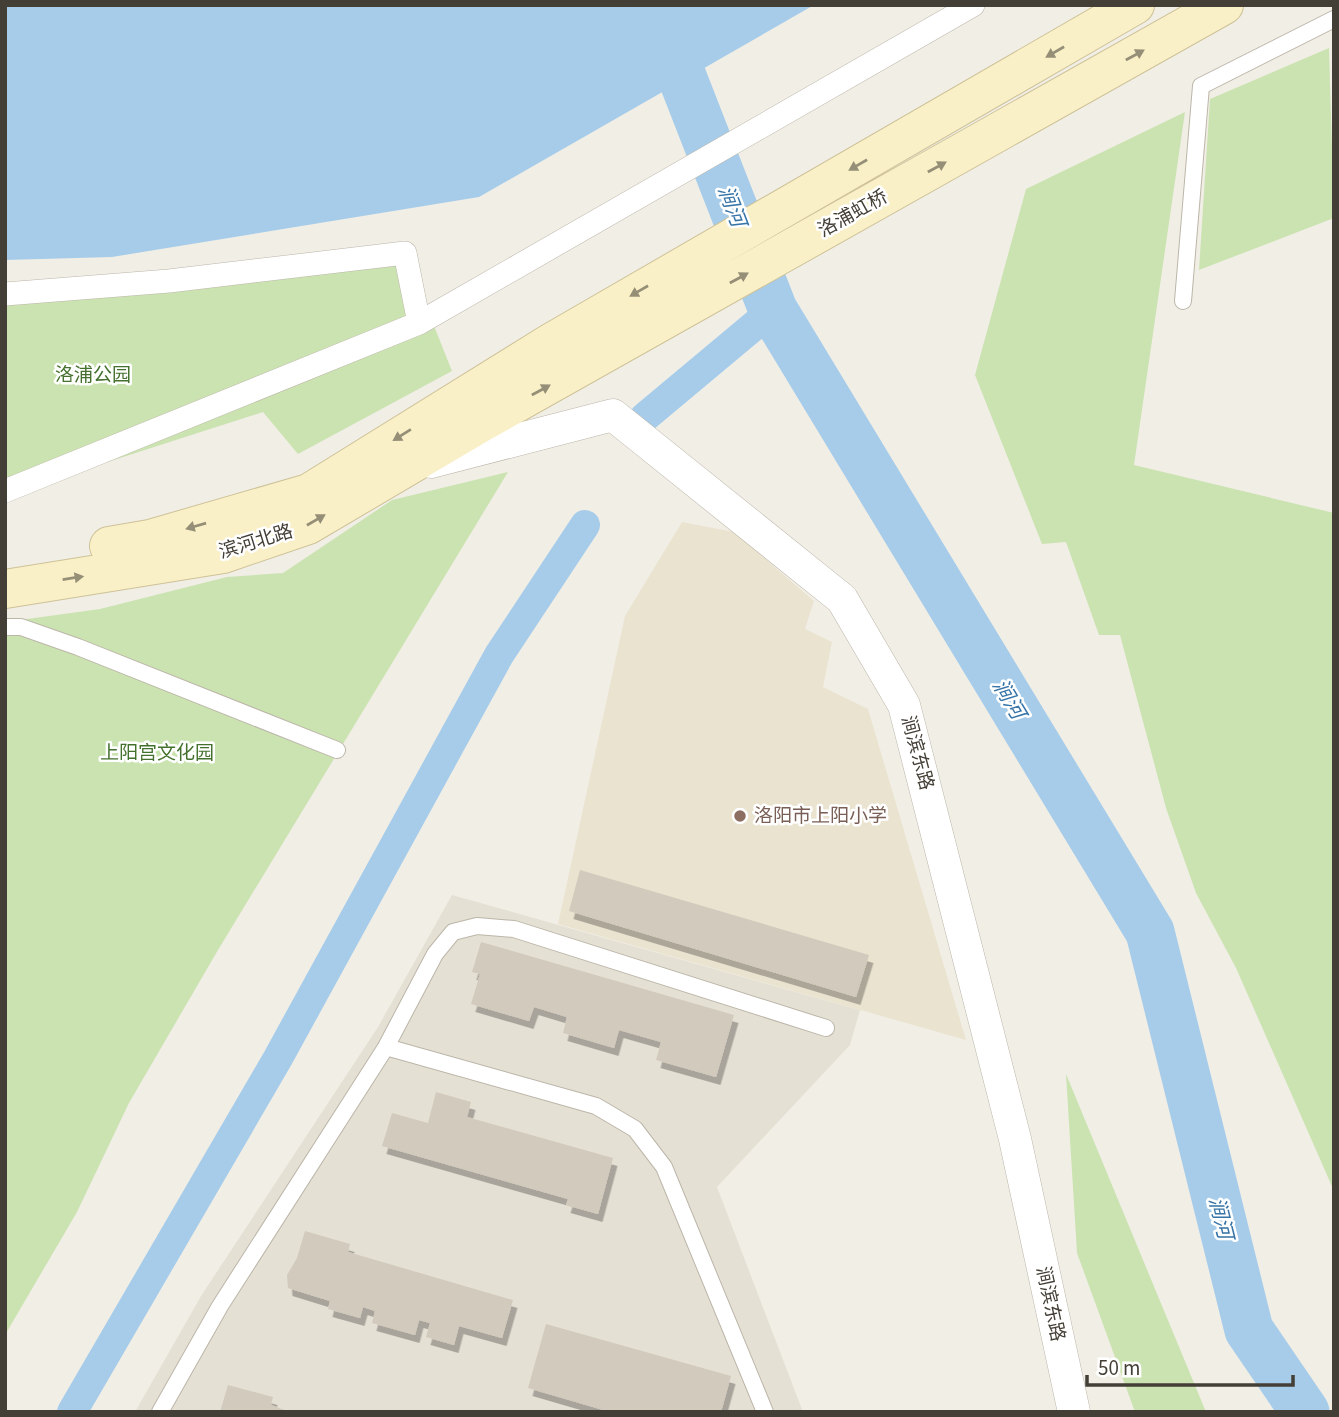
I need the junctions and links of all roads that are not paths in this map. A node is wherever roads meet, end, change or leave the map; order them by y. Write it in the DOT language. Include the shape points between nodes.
graph roads {
  1 [pos="973,5"];
  2 [pos="1135,5"];
  3 [pos="1224,5"];
  4 [pos="1334,19"];
  5 [pos="5,294"];
  6 [pos="1183,301"];
  7 [pos="419,323"];
  8 [pos="470,411"];
  9 [pos="408,466"];
  10 [pos="5,491"];
  11 [pos="5,562"];
  12 [pos="5,589"];
  13 [pos="5,627"];
  14 [pos="337,750"];
  15 [pos="826,1028"];
  16 [pos="386,1047"];
  17 [pos="160,1412"];
  18 [pos="765,1412"];
  19 [pos="1074,1412"];
  1 -- 7 [label="street"];
  2 -- 8 [label="main road, 洛浦虹桥, one-way" via="552,342"];
  8 -- 3 [label="main road, 洛浦虹桥, one-way"];
  4 -- 6 [label="lane" via="1201,86"];
  5 -- 7 [label="street" via="183,280 405,253"];
  7 -- 10 [label="street"];
  8 -- 9 [label="main road, 滨河北路"];
  8 -- 11 [label="main road, 滨河北路, one-way" via="309,493 150,539"];
  12 -- 9 [label="main road, 滨河北路, one-way" via="223,554 308,526"];
  9 -- 19 [label="street, 涧滨东路" via="613,415 842,598 904,705 1012,1126"];
  13 -- 14 [label="lane" via="21,627 78,647"];
  15 -- 16 [label="lane" via="514,929 478,926 453,932 435,954"];
  16 -- 17 [label="lane" via="220,1306"];
  16 -- 18 [label="lane" via="596,1106 635,1129 664,1167"];
}
